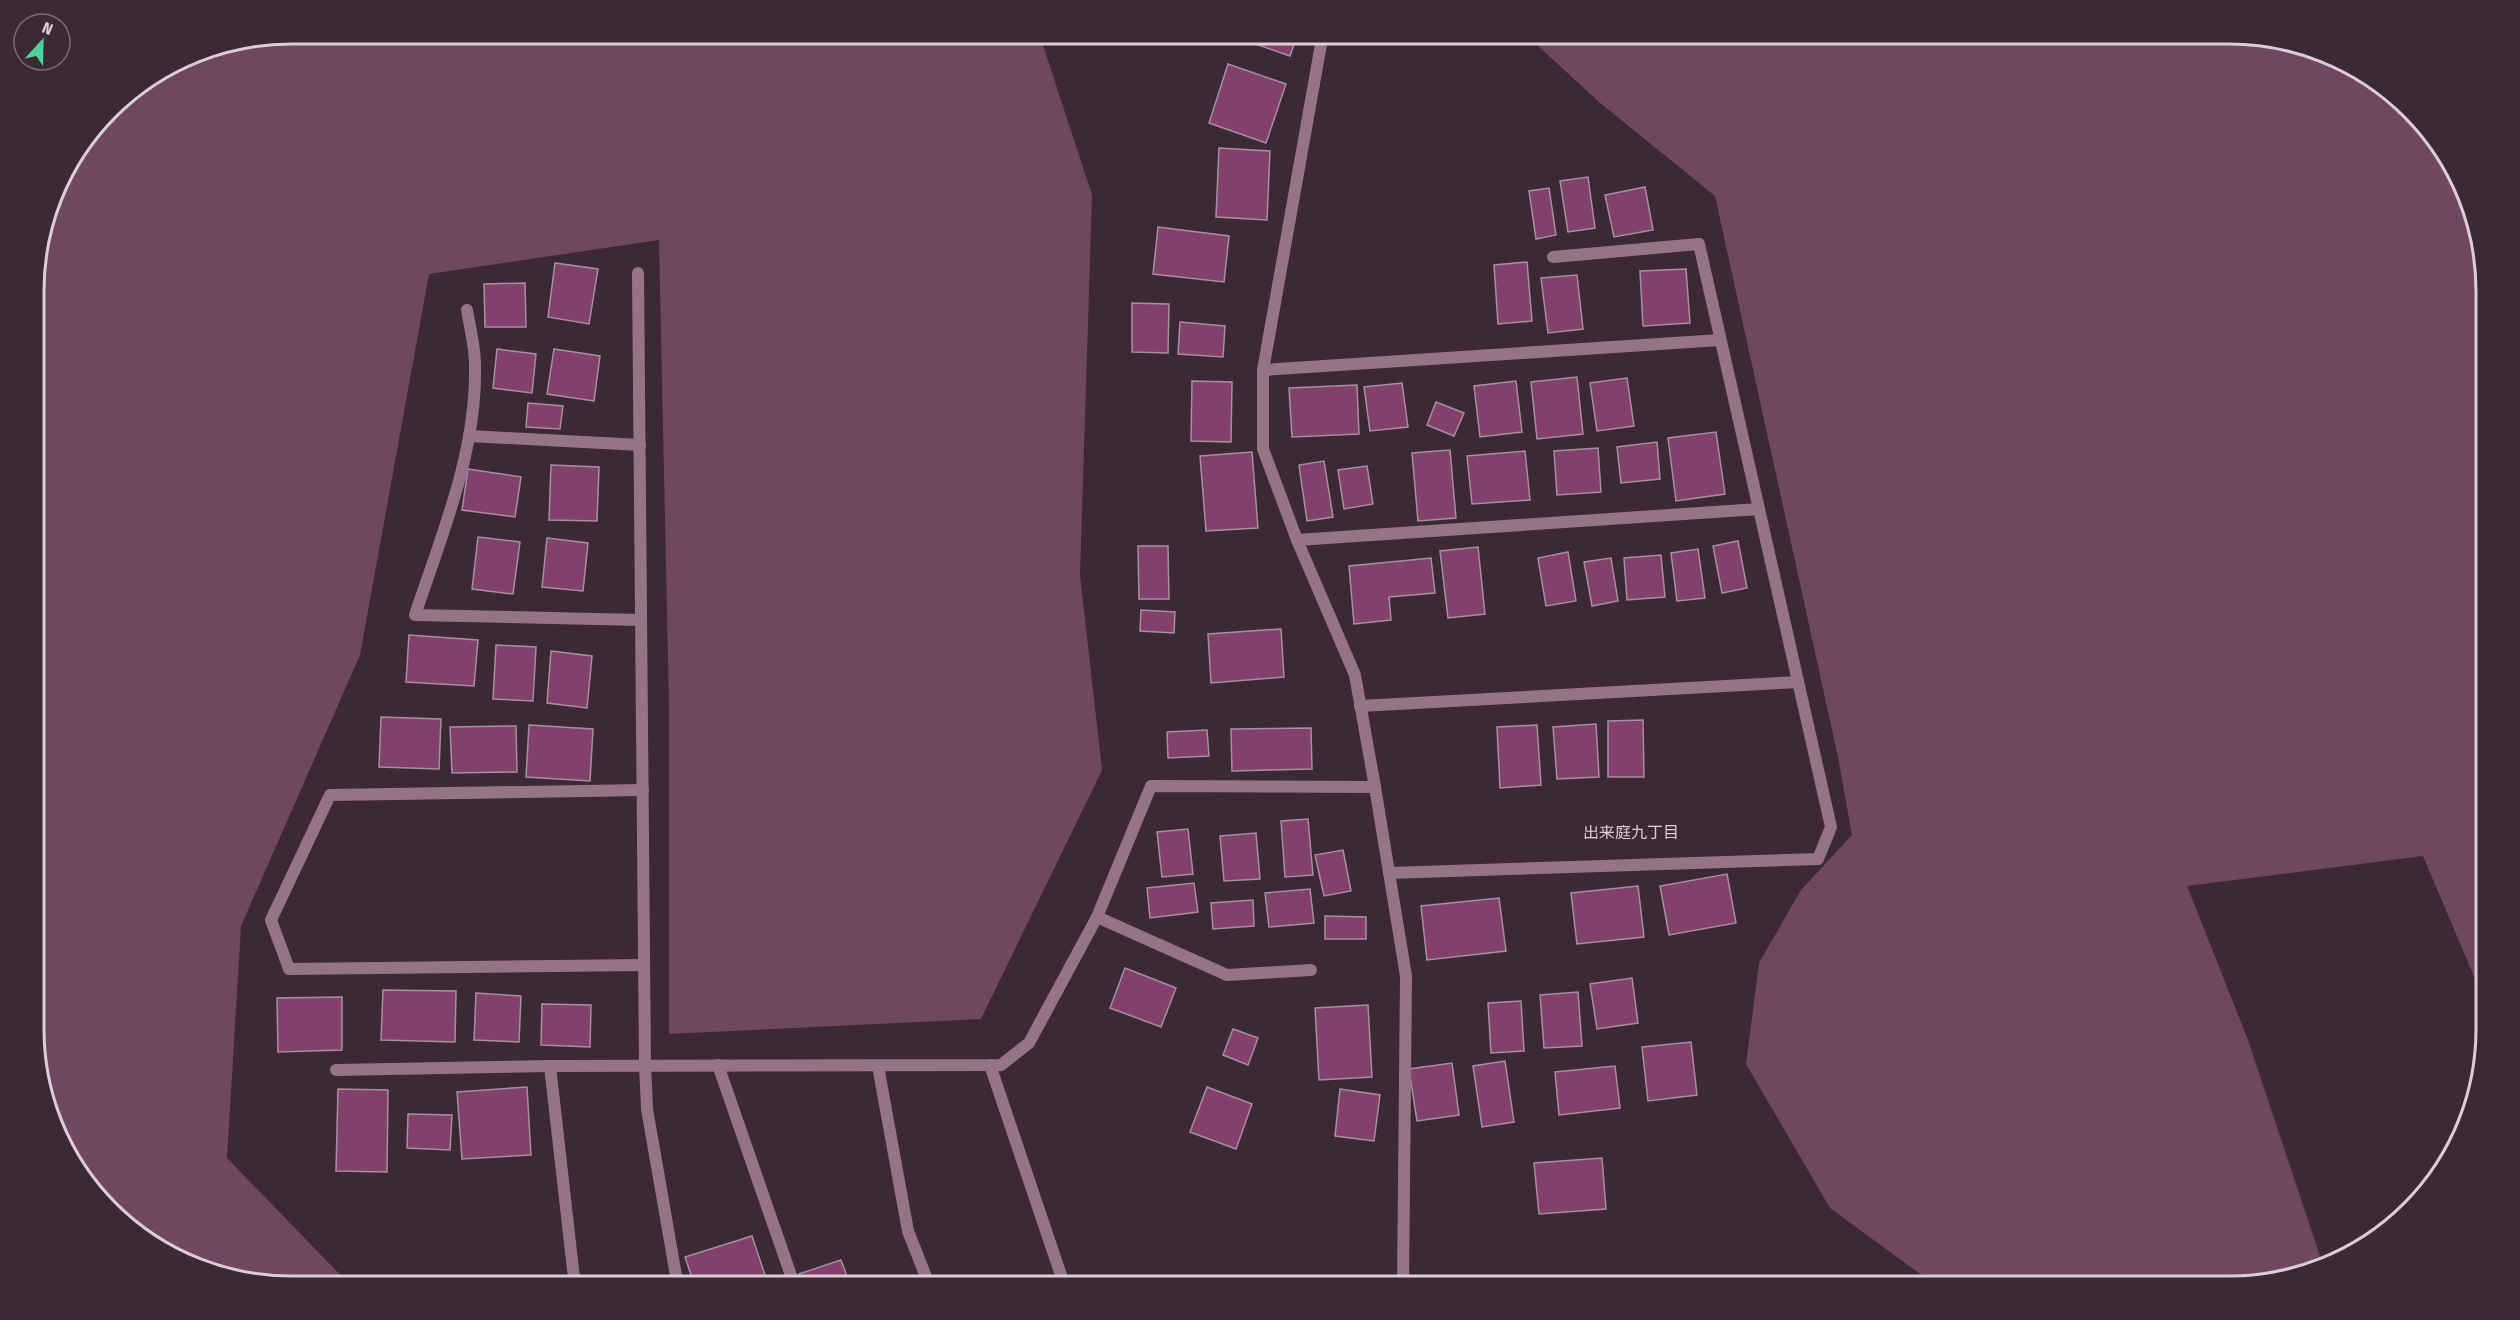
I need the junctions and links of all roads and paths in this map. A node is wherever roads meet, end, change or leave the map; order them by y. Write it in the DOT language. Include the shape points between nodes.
graph roads {
  1 [pos="1321,44"];
  2 [pos="1553,257"];
  3 [pos="638,273"];
  4 [pos="467,310"];
  5 [pos="1720,340"];
  6 [pos="1263,370"];
  7 [pos="469,436"];
  8 [pos="640,446"];
  9 [pos="1759,509"];
  10 [pos="1297,540"];
  11 [pos="641,620"];
  12 [pos="1798,681"];
  13 [pos="1360,706"];
  14 [pos="1375,787"];
  15 [pos="643,790"];
  16 [pos="1389,873"];
  17 [pos="1097,917"];
  18 [pos="644,965"];
  19 [pos="1311,970"];
  20 [pos="718,1065"];
  21 [pos="990,1065"];
  22 [pos="550,1066"];
  23 [pos="645,1066"];
  24 [pos="878,1066"];
  25 [pos="336,1070"];
  26 [pos="573,1276"];
  27 [pos="676,1276"];
  28 [pos="791,1276"];
  29 [pos="926,1276"];
  30 [pos="1061,1276"];
  31 [pos="1403,1276"];
  1 -- 6 [label="street"];
  2 -- 5 [label="street" via="1699,244"];
  3 -- 8 [label="street"];
  4 -- 7 [label="street" via="475,364"];
  5 -- 6 [label="street"];
  5 -- 9 [label="street"];
  6 -- 10 [label="street" via="1263,449"];
  7 -- 8 [label="street"];
  7 -- 11 [label="street" via="460,481 415,615"];
  8 -- 11 [label="street"];
  9 -- 10 [label="street"];
  9 -- 12 [label="street"];
  10 -- 13 [label="street" via="1355,675"];
  11 -- 15 [label="street"];
  12 -- 13 [label="street"];
  12 -- 16 [label="street" via="1831,827 1818,859"];
  13 -- 14 [label="street"];
  14 -- 16 [label="street"];
  14 -- 17 [label="street" via="1152,786"];
  15 -- 18 [label="street"];
  15 -- 18 [label="street" via="330,795 271,920 289,969"];
  16 -- 31 [label="street" via="1406,976"];
  17 -- 19 [label="street" via="1227,975"];
  17 -- 21 [label="street" via="1029,1043 1001,1065"];
  18 -- 23 [label="street"];
  20 -- 23 [label="street"];
  20 -- 24 [label="street"];
  20 -- 28 [label="street"];
  21 -- 24 [label="street"];
  21 -- 30 [label="street"];
  22 -- 23 [label="street"];
  22 -- 25 [label="street"];
  22 -- 26 [label="street"];
  23 -- 27 [label="street" via="647,1109"];
  24 -- 29 [label="street" via="908,1231"];
}
